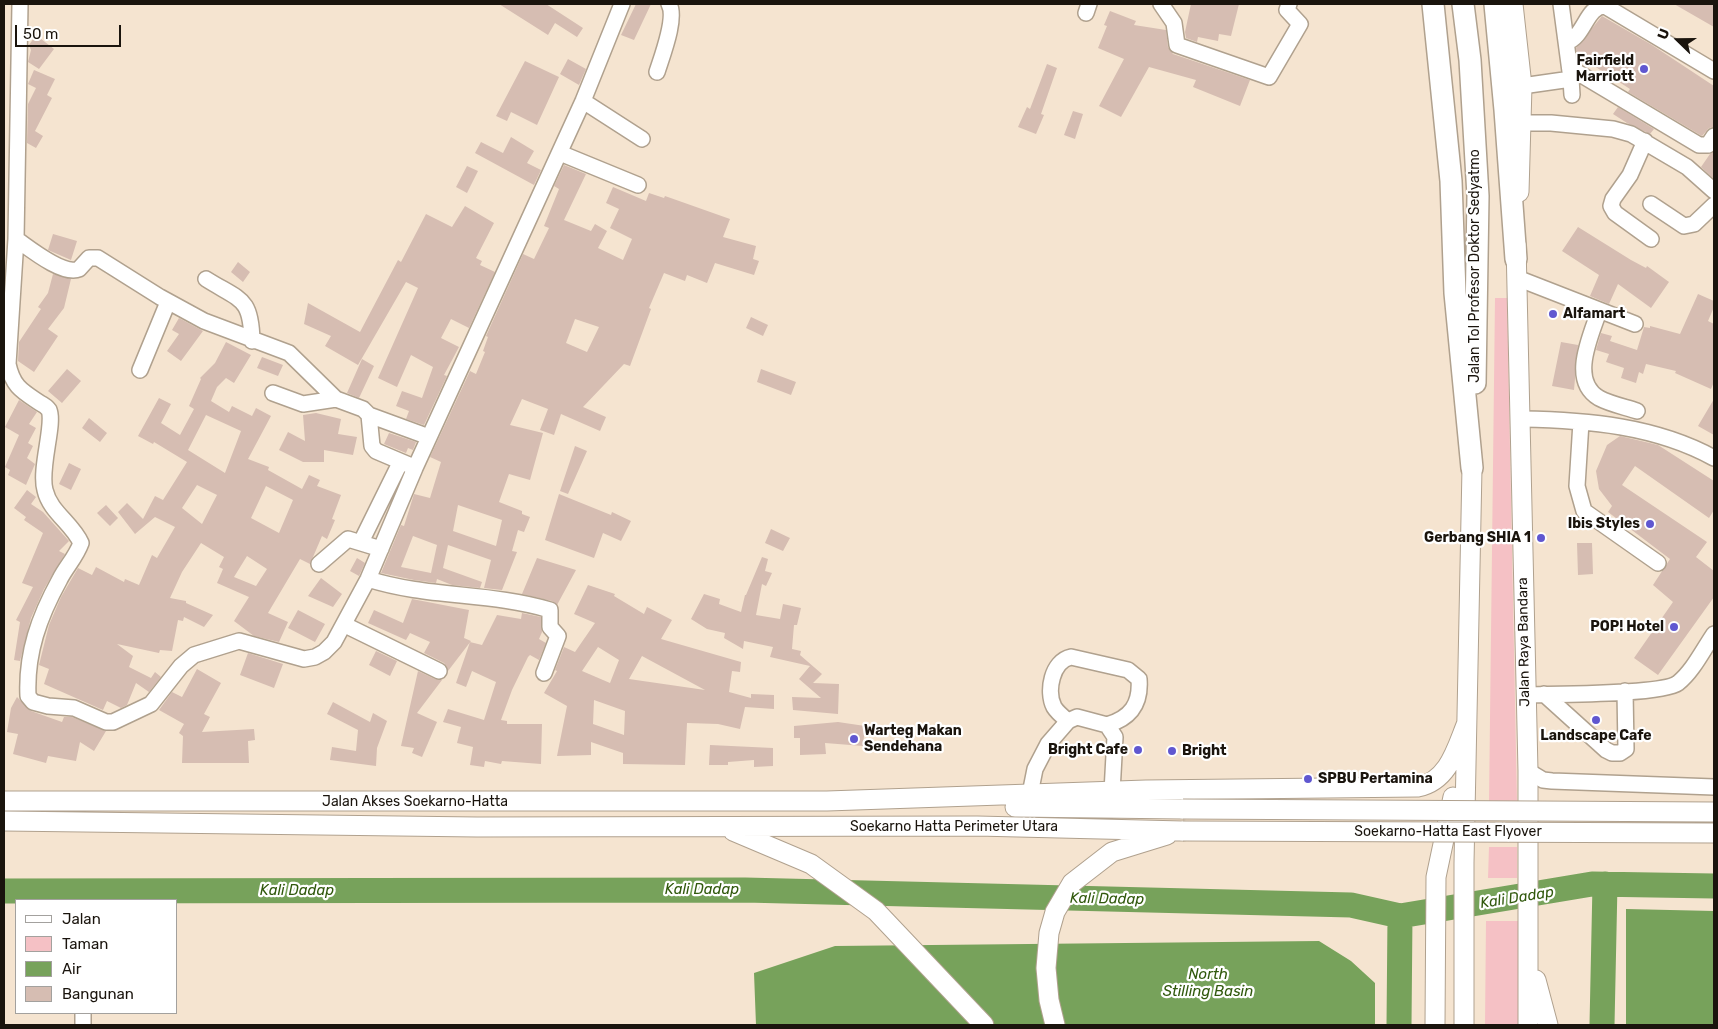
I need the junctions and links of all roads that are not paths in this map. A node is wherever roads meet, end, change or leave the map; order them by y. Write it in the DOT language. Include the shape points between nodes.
graph roads {
  1 [pos="20,4"];
  2 [pos="622,4"];
  3 [pos="669,4"];
  4 [pos="1161,4"];
  5 [pos="1289,4"];
  6 [pos="1433,4"];
  7 [pos="1463,4"];
  8 [pos="1495,4"];
  9 [pos="1513,4"];
  10 [pos="1561,4"];
  11 [pos="1567,42"];
  12 [pos="1714,71"];
  13 [pos="657,72"];
  14 [pos="1571,74"];
  15 [pos="1522,86"];
  16 [pos="1572,95"];
  17 [pos="583,101"];
  18 [pos="1522,123"];
  19 [pos="1714,136"];
  20 [pos="642,139"];
  21 [pos="1645,141"];
  22 [pos="560,153"];
  23 [pos="638,184"];
  24 [pos="1714,191"];
  25 [pos="1651,204"];
  26 [pos="1714,205"];
  27 [pos="16,239"];
  28 [pos="1651,239"];
  29 [pos="1516,268"];
  30 [pos="206,279"];
  31 [pos="168,302"];
  32 [pos="1599,311"];
  33 [pos="1635,324"];
  34 [pos="252,341"];
  35 [pos="140,370"];
  36 [pos="273,393"];
  37 [pos="336,399"];
  38 [pos="1637,411"];
  39 [pos="369,415"];
  40 [pos="1522,419"];
  41 [pos="1582,422"];
  42 [pos="429,437"];
  43 [pos="1714,458"];
  44 [pos="400,462"];
  45 [pos="415,468"];
  46 [pos="1472,468"];
  47 [pos="361,542"];
  48 [pos="381,549"];
  49 [pos="1658,563"];
  50 [pos="318,564"];
  51 [pos="368,579"];
  52 [pos="345,625"];
  53 [pos="1714,634"];
  54 [pos="438,671"];
  55 [pos="544,673"];
  56 [pos="1626,691"];
  57 [pos="1534,694"];
  58 [pos="1068,722"];
  59 [pos="1107,725"];
  60 [pos="1466,725"];
  61 [pos="1466,766"];
  62 [pos="1528,771"];
  63 [pos="1714,787"];
  64 [pos="1112,792"];
  65 [pos="1030,794"];
  66 [pos="4,801"];
  67 [pos="827,801"];
  68 [pos="1714,812"];
  69 [pos="4,821"];
  70 [pos="725,828"];
  71 [pos="1182,830"];
  72 [pos="1714,833"];
  73 [pos="1528,950"];
  74 [pos="984,1025"];
  75 [pos="1055,1025"];
  76 [pos="1435,1025"];
  77 [pos="1464,1025"];
  78 [pos="1528,1025"];
  79 [pos="1548,1025"];
  1 -- 27 [label="street"];
  2 -- 17 [label="street"];
  3 -- 13 [label="street" via="670,28"];
  4 -- 5 [label="street" via="1174,23 1177,45 1269,77 1300,24 1287,10"];
  6 -- 46 [label="highway" via="1451,182 1454,294"];
  7 -- 46 [label="highway, Jalan Tol Profesor Doktor Sedyatmo" via="1470,60 1478,196"];
  8 -- 29 [label="highway"];
  9 -- 15 [label="main road, Jalan Raya Bandara"];
  10 -- 11 [label="street"];
  11 -- 12 [label="street" via="1579,36 1595,9 1605,6"];
  11 -- 14 [label="street"];
  14 -- 15 [label="street"];
  14 -- 16 [label="street"];
  14 -- 19 [label="street" via="1699,145 1708,145"];
  15 -- 18 [label="main road, Jalan Raya Bandara"];
  17 -- 20 [label="street"];
  17 -- 22 [label="street"];
  18 -- 21 [label="street" via="1613,130"];
  18 -- 29 [label="main road, Jalan Raya Bandara"];
  21 -- 24 [label="street" via="1687,168"];
  21 -- 28 [label="street" via="1611,206 1615,213"];
  22 -- 23 [label="street"];
  22 -- 42 [label="street"];
  25 -- 26 [label="street" via="1684,226 1694,224"];
  27 -- 31 [label="street" via="46,261 71,270 79,269 89,258 98,258"];
  27 -- 52 [label="street" via="8,364 11,379 20,390 48,408 52,418 44,456 44,490 52,507 76,532 81,543 49,598 30,651 28,696 33,702 74,708 113,722 151,704 181,666 194,655 239,641 294,657 315,657 324,652"];
  29 -- 32 [label="street"];
  29 -- 40 [label="main road, Jalan Raya Bandara"];
  30 -- 34 [label="street" via="248,308"];
  31 -- 34 [label="street"];
  31 -- 35 [label="street"];
  32 -- 33 [label="street"];
  32 -- 38 [label="street" via="1585,354 1584,380 1599,398"];
  34 -- 37 [label="street" via="289,353"];
  36 -- 37 [label="street" via="303,404"];
  37 -- 39 [label="street" via="363,409"];
  39 -- 42 [label="street"];
  39 -- 44 [label="street" via="372,446"];
  40 -- 41 [label="street"];
  40 -- 57 [label="main road, Jalan Raya Bandara"];
  41 -- 43 [label="street" via="1639,430 1679,441"];
  41 -- 49 [label="street" via="1577,486 1584,511"];
  42 -- 45 [label="street"];
  44 -- 45 [label="street"];
  44 -- 47 [label="street"];
  45 -- 48 [label="street"];
  46 -- 60 [label="main road"];
  47 -- 48 [label="street"];
  47 -- 50 [label="street" via="344,541"];
  48 -- 51 [label="street"];
  51 -- 52 [label="street"];
  51 -- 55 [label="street" via="399,589 510,600 550,610 550,627 558,636"];
  52 -- 54 [label="street"];
  53 -- 56 [label="street" via="1688,673 1676,684"];
  56 -- 57 [label="street"];
  56 -- 57 [label="street" via="1626,748 1620,754 1606,750"];
  57 -- 62 [label="main road, Jalan Raya Bandara"];
  58 -- 59 [label="street" via="1076,718"];
  58 -- 59 [label="street" via="1055,708 1052,698 1056,667 1062,659 1071,657 1128,670 1139,679 1140,690 1133,711 1119,722"];
  58 -- 65 [label="street" via="1048,744 1035,769"];
  59 -- 64 [label="street" via="1115,737"];
  60 -- 61 [label="main road"];
  60 -- 64 [label="main road" via="1451,762 1441,775 1418,787"];
  61 -- 76 [label="main road" via="1455,790 1436,877"];
  61 -- 77 [label="main road"];
  62 -- 63 [label="street" via="1542,780 1552,781"];
  62 -- 73 [label="main road, Jalan Raya Bandara"];
  64 -- 65 [label="main road"];
  65 -- 67 [label="main road"];
  66 -- 67 [label="main road, Jalan Akses Soekarno-Hatta"];
  67 -- 68 [label="main road, Soekarno-Hatta East Flyover, bridge" via="1183,809"];
  69 -- 70 [label="main road, Jalan Akses Soekarno-Hatta"];
  70 -- 71 [label="main road, Soekarno Hatta Perimeter Utara" via="977,826"];
  70 -- 74 [label="main road" via="811,864 876,911"];
  71 -- 72 [label="main road, Soekarno-Hatta East Flyover, bridge"];
  71 -- 75 [label="main road" via="1112,852 1072,882 1055,912 1049,933 1046,968"];
  73 -- 78 [label="main road, Jalan Raya Bandara"];
  73 -- 79 [label="main road"];
}
